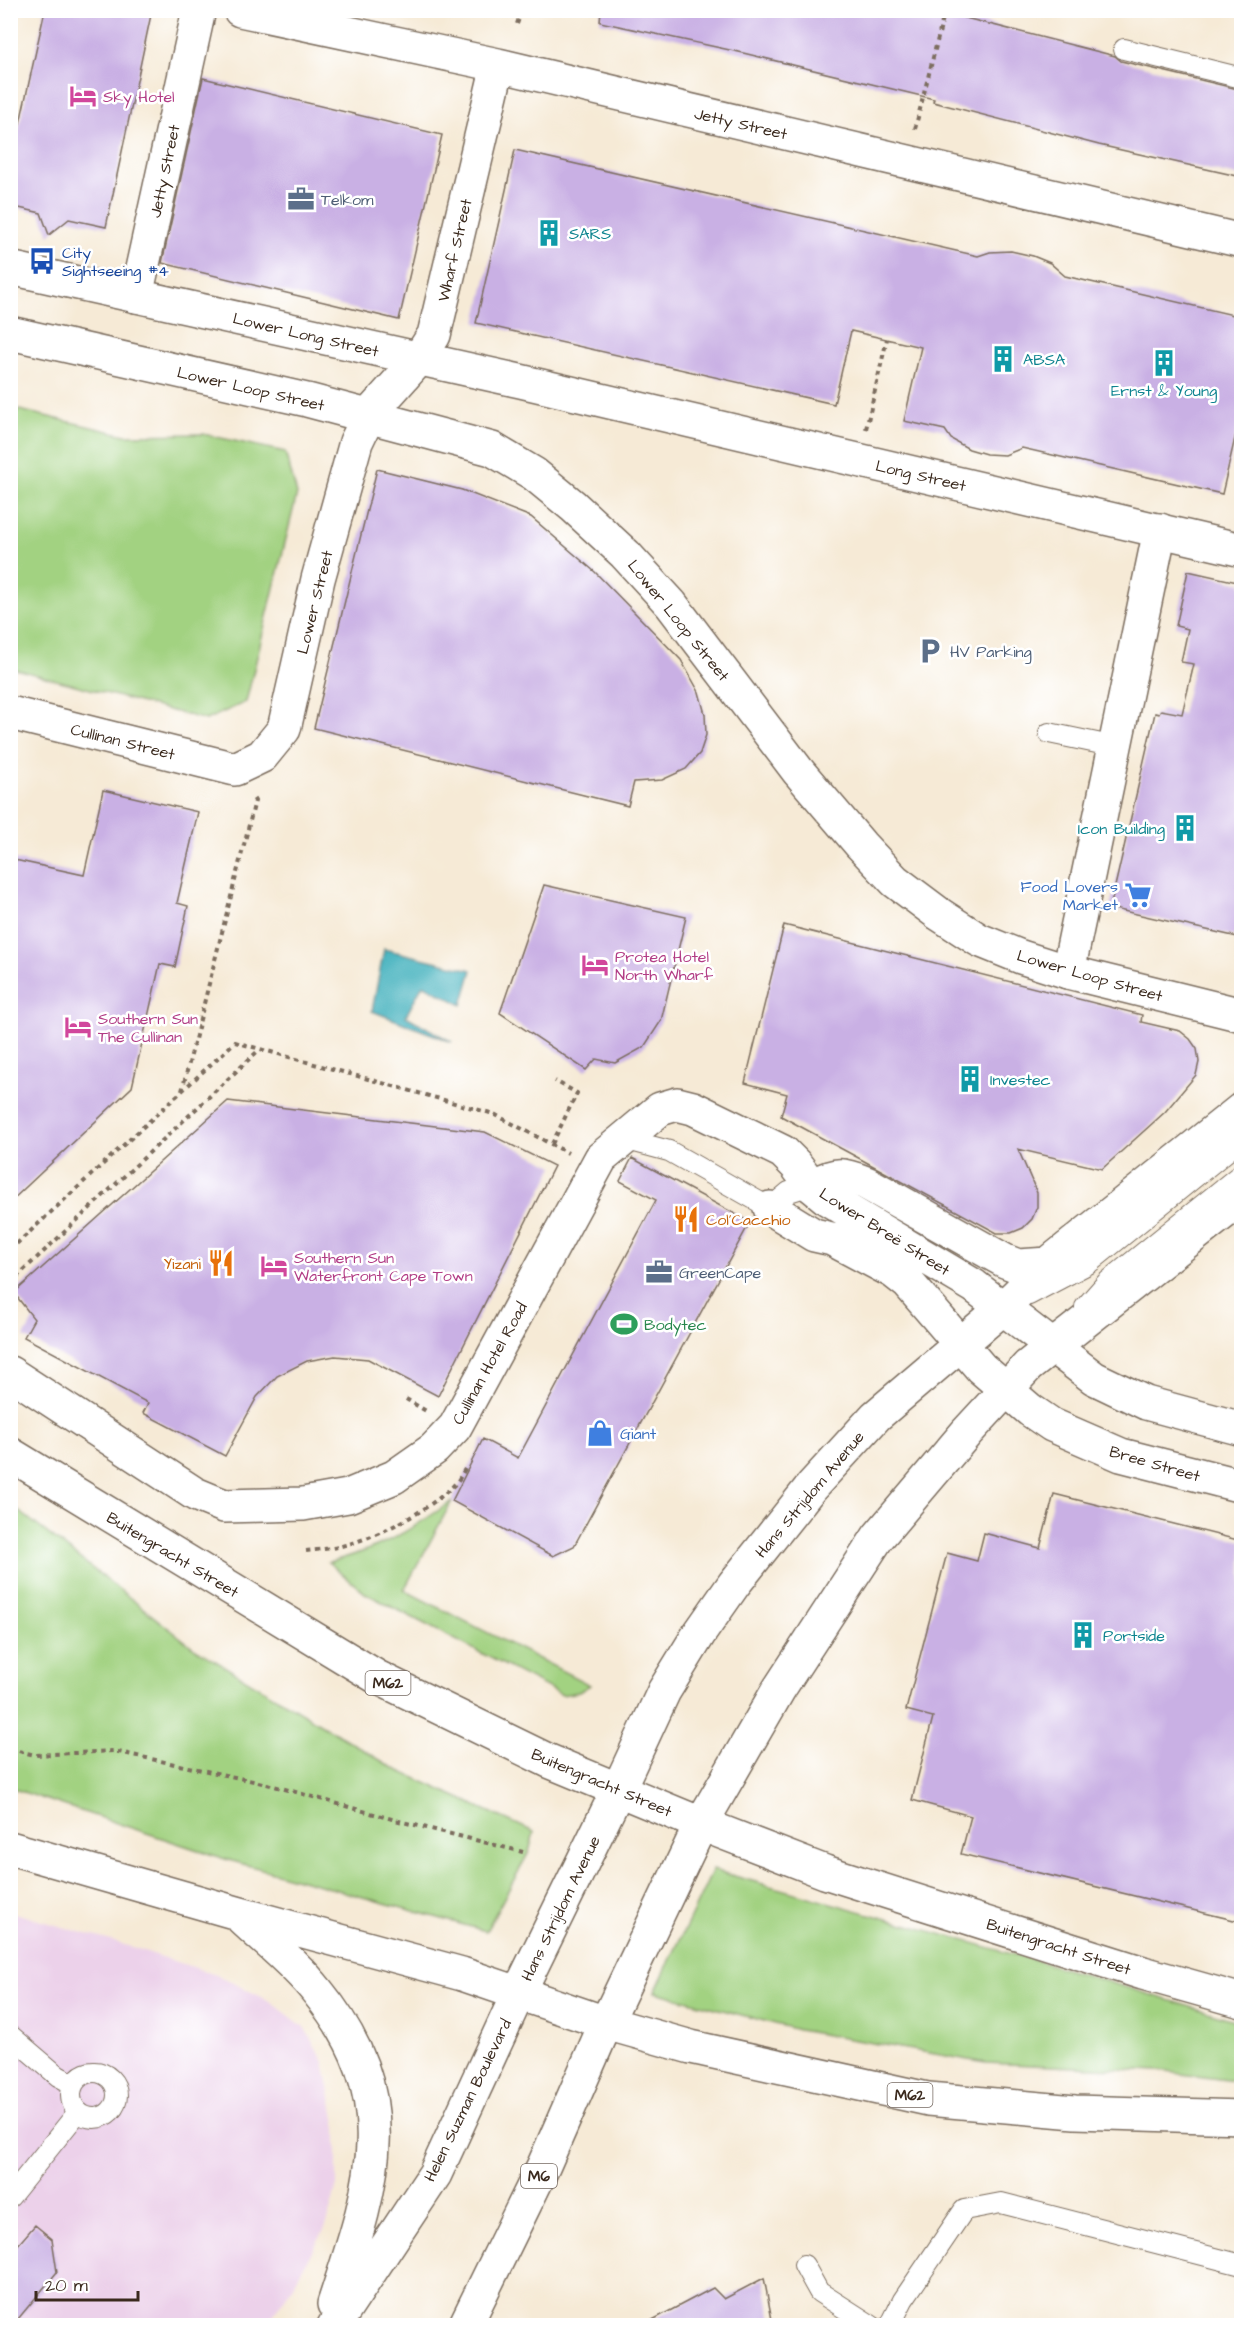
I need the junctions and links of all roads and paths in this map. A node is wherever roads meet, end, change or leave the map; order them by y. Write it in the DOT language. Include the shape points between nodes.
graph roads {
  1 [pos="199,10"];
  2 [pos="240,10"];
  3 [pos="522,10"];
  4 [pos="945,10"];
  5 [pos="517,24"];
  6 [pos="1124,49"];
  7 [pos="498,65"];
  8 [pos="1242,78"];
  9 [pos="914,133"];
  10 [pos="1242,241"];
  11 [pos="10,268"];
  12 [pos="136,296"];
  13 [pos="10,333"];
  14 [pos="886,339"];
  15 [pos="418,360"];
  16 [pos="369,415"];
  17 [pos="865,431"];
  18 [pos="1160,530"];
  19 [pos="1242,550"];
  20 [pos="10,713"];
  21 [pos="1049,733"];
  22 [pos="1116,747"];
  23 [pos="235,769"];
  24 [pos="1068,972"];
  25 [pos="1242,1015"];
  26 [pos="259,1050"];
  27 [pos="555,1081"];
  28 [pos="182,1091"];
  29 [pos="1242,1109"];
  30 [pos="634,1130"];
  31 [pos="1242,1139"];
  32 [pos="552,1144"];
  33 [pos="566,1162"];
  34 [pos="1242,1173"];
  35 [pos="811,1185"];
  36 [pos="1242,1198"];
  37 [pos="770,1208"];
  38 [pos="10,1250"];
  39 [pos="1048,1264"];
  40 [pos="10,1283"];
  41 [pos="1003,1308"];
  42 [pos="959,1345"];
  43 [pos="1051,1347"];
  44 [pos="10,1373"];
  45 [pos="1005,1389"];
  46 [pos="1242,1429"];
  47 [pos="10,1454"];
  48 [pos="1242,1486"];
  49 [pos="10,1749"];
  50 [pos="618,1790"];
  51 [pos="701,1824"];
  52 [pos="10,1848"];
  53 [pos="523,1852"];
  54 [pos="237,1913"];
  55 [pos="518,1994"];
  56 [pos="1242,2001"];
  57 [pos="606,2023"];
  58 [pos="10,2035"];
  59 [pos="74,2084"];
  60 [pos="78,2112"];
  61 [pos="1242,2117"];
  62 [pos="10,2197"];
  63 [pos="804,2265"];
  64 [pos="1242,2265"];
  65 [pos="327,2325"];
  66 [pos="334,2325"];
  67 [pos="465,2325"];
  68 [pos="872,2325"];
  69 [pos="890,2325"];
  1 -- 12 [label="street, Jetty Street"];
  2 -- 7 [label="street, Jetty Street"];
  3 -- 5 [label="path"];
  4 -- 9 [label="path"];
  6 -- 8 [label="lane"];
  7 -- 10 [label="street, Jetty Street"];
  7 -- 15 [label="street, Wharf Street" via="434,335"];
  11 -- 12 [label="street, Lower Long Street"];
  12 -- 15 [label="street, Lower Long Street"];
  13 -- 16 [label="street, Lower Loop Street"];
  14 -- 17 [label="path"];
  15 -- 16 [label="street, Wharf Street"];
  15 -- 18 [label="street, Lower Long Street"];
  16 -- 23 [label="street, Lower Street" via="347,470 284,729 262,756"];
  16 -- 24 [label="street, Lower Loop Street" via="492,449 542,481 625,554 671,604 798,771 895,881 979,940"];
  18 -- 19 [label="street"];
  18 -- 22 [label="street"];
  20 -- 23 [label="street, Cullinan Street"];
  21 -- 22 [label="lane"];
  22 -- 24 [label="street"];
  23 -- 28 [label="path" via="255,801"];
  24 -- 25 [label="street, Lower Loop Street"];
  26 -- 28 [label="path" via="235,1042"];
  26 -- 32 [label="path" via="494,1114"];
  26 -- 40 [label="path"];
  27 -- 32 [label="path" via="577,1093"];
  28 -- 38 [label="path"];
  29 -- 39 [label="street, Hans Strijdom Avenue"];
  30 -- 35 [label="street, Lower Breë Street" via="660,1109 677,1104 693,1108 783,1152"];
  30 -- 37 [label="lane, Lower Breë Street"];
  30 -- 44 [label="street, Cullinan Hotel Road" via="601,1158 455,1428 434,1449 394,1477 348,1496 303,1504 224,1506 195,1494"];
  31 -- 41 [label="lane" via="1088,1264"];
  32 -- 33 [label="path" via="571,1154"];
  34 -- 43 [label="lane" via="1107,1282"];
  35 -- 37 [label="lane" via="789,1192"];
  35 -- 39 [label="street" via="847,1175 1005,1261 1018,1266"];
  35 -- 41 [label="street, Lower Breë Street"];
  36 -- 43 [label="street"];
  37 -- 42 [label="street, Lower Breë Street" via="814,1235 832,1239 894,1272"];
  39 -- 41 [label="street, Hans Strijdom Avenue"];
  41 -- 42 [label="street, Hans Strijdom Avenue"];
  41 -- 43 [label="street"];
  42 -- 45 [label="street, Bree Street"];
  42 -- 50 [label="street, Hans Strijdom Avenue" via="876,1416 812,1486 734,1584 664,1691"];
  43 -- 45 [label="street"];
  43 -- 46 [label="street" via="1118,1391 1146,1403"];
  45 -- 48 [label="street, Bree Street" via="1052,1425 1121,1455"];
  45 -- 51 [label="street" via="878,1537 779,1689"];
  47 -- 50 [label="street, Buitengracht Street / M62" via="376,1677"];
  49 -- 53 [label="path" via="35,1755 114,1751 267,1784"];
  50 -- 51 [label="street, Buitengracht Street / M62"];
  50 -- 55 [label="street, Hans Strijdom Avenue"];
  51 -- 56 [label="street, Buitengracht Street / M62" via="825,1872"];
  51 -- 57 [label="street, M6"];
  52 -- 54 [label="street, M62"];
  54 -- 55 [label="street, M62" via="462,1974"];
  54 -- 65 [label="street" via="295,1966 332,2010 352,2045 369,2091 374,2129 368,2197"];
  55 -- 57 [label="street, M62"];
  55 -- 66 [label="street, Helen Suzman Boulevard" via="435,2174"];
  57 -- 61 [label="street, M62" via="691,2047 928,2099 1076,2112"];
  57 -- 67 [label="street, M6" via="544,2165"];
  58 -- 59 [label="lane" via="58,2076"];
  59 -- 60 [label="lane" via="71,2099"];
  59 -- 60 [label="lane" via="84,2073 99,2072 112,2079 118,2093 114,2108 101,2118 85,2117"];
  60 -- 62 [label="lane"];
  63 -- 68 [label="lane" via="819,2292"];
  64 -- 69 [label="lane" via="1001,2203 964,2210"];
}
